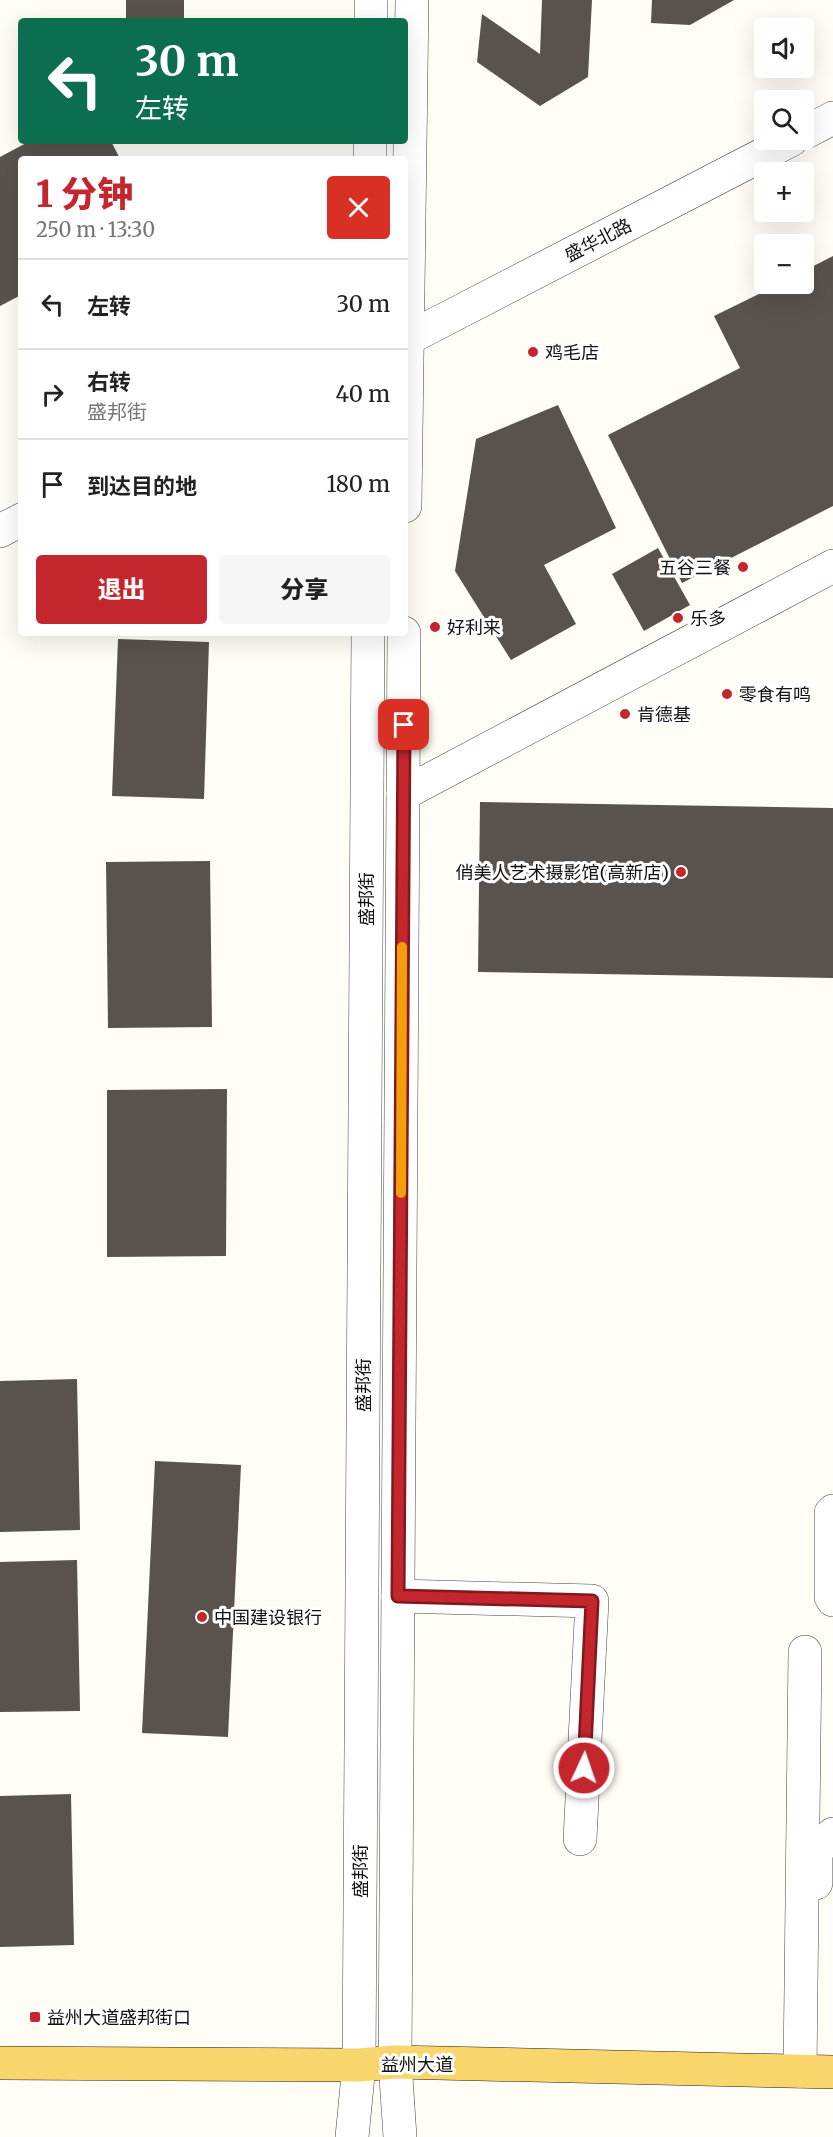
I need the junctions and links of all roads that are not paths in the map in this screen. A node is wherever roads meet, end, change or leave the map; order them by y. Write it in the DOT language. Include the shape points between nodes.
graph roads {
  1 [pos="371,0"];
  2 [pos="412,0"];
  3 [pos="371,18"];
  4 [pos="833,118"];
  5 [pos="814,128"];
  6 [pos="772,150"];
  7 [pos="408,194"];
  8 [pos="408,337"];
  9 [pos="18,522"];
  10 [pos="0,531"];
  11 [pos="833,566"];
  12 [pos="368,636"];
  13 [pos="404,636"];
  14 [pos="403,794"];
  15 [pos="833,1511"];
  16 [pos="398,1596"];
  17 [pos="833,1600"];
  18 [pos="805,1653"];
  19 [pos="833,1834"];
  20 [pos="580,1839"];
  21 [pos="395,2062"];
  22 [pos="0,2063"];
  23 [pos="359,2065"];
  24 [pos="815,2071"];
  25 [pos="352,2137"];
  26 [pos="400,2137"];
  1 -- 3 [label="street"];
  2 -- 7 [label="street"];
  4 -- 5 [label="street"];
  6 -- 8 [label="street, 盛华北路"];
  9 -- 10 [label="street"];
  11 -- 14 [label="street"];
  12 -- 23 [label="street, 盛邦街"];
  13 -- 14 [label="street, 盛邦街"];
  14 -- 16 [label="street, 盛邦街"];
  15 -- 17 [label="street"];
  16 -- 20 [label="street" via="592,1601"];
  16 -- 21 [label="street, 盛邦街"];
  18 -- 24 [label="street"];
  19 -- 24 [label="street" via="816,1851"];
  21 -- 23 [label="main road, 益州大道"];
  21 -- 24 [label="main road, 益州大道"];
  21 -- 26 [label="street, 盛邦街"];
  22 -- 23 [label="main road, 益州大道"];
  23 -- 25 [label="street, 盛邦街"];
}
